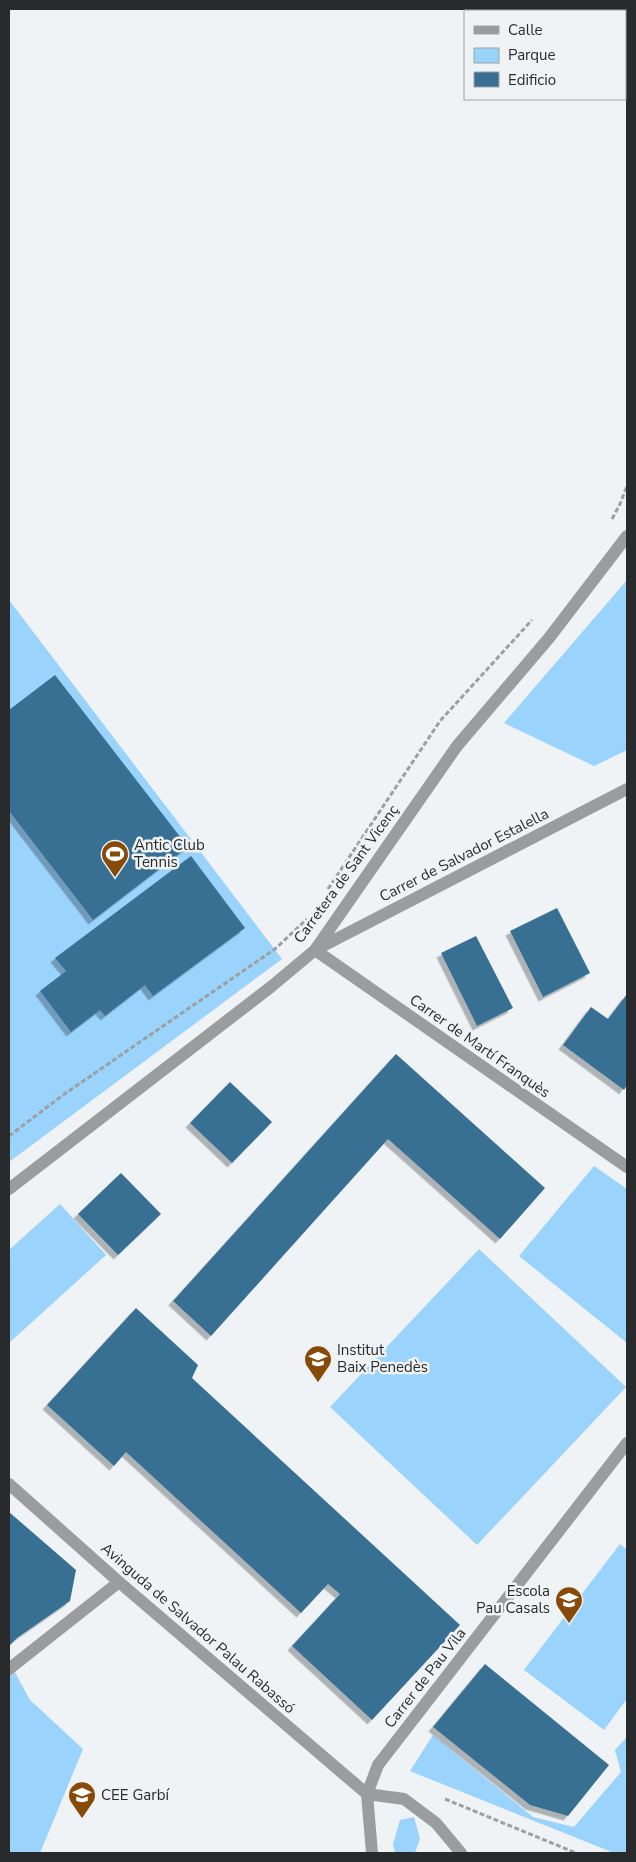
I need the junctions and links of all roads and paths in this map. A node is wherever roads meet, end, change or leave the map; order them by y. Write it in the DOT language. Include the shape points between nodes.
graph roads {
  1 [pos="627,486"];
  2 [pos="611,520"];
  3 [pos="627,536"];
  4 [pos="534,617"];
  5 [pos="627,789"];
  6 [pos="327,889"];
  7 [pos="312,912"];
  8 [pos="315,950"];
  9 [pos="9,1136"];
  10 [pos="627,1167"];
  11 [pos="9,1189"];
  12 [pos="627,1443"];
  13 [pos="9,1484"];
  14 [pos="119,1582"];
  15 [pos="9,1670"];
  16 [pos="367,1794"];
  17 [pos="438,1796"];
  18 [pos="372,1853"];
  19 [pos="461,1853"];
  20 [pos="576,1853"];
  1 -- 2 [label="path"];
  3 -- 8 [label="street, Carretera de Sant Vicenç" via="549,638 457,746"];
  4 -- 6 [label="path" via="440,721"];
  5 -- 8 [label="street, Carrer de Salvador Estalella"];
  7 -- 9 [label="path" via="275,949"];
  8 -- 10 [label="street, Carrer de Martí Franquès"];
  8 -- 11 [label="street, Carretera de Sant Vicenç"];
  12 -- 16 [label="street, Carrer de Pau Vila" via="378,1765"];
  13 -- 14 [label="street, Avinguda de Salvador Palau Rabassó"];
  14 -- 15 [label="street"];
  14 -- 16 [label="street, Avinguda de Salvador Palau Rabassó"];
  16 -- 18 [label="street"];
  16 -- 19 [label="street" via="404,1799 436,1822"];
  17 -- 20 [label="path"];
}
